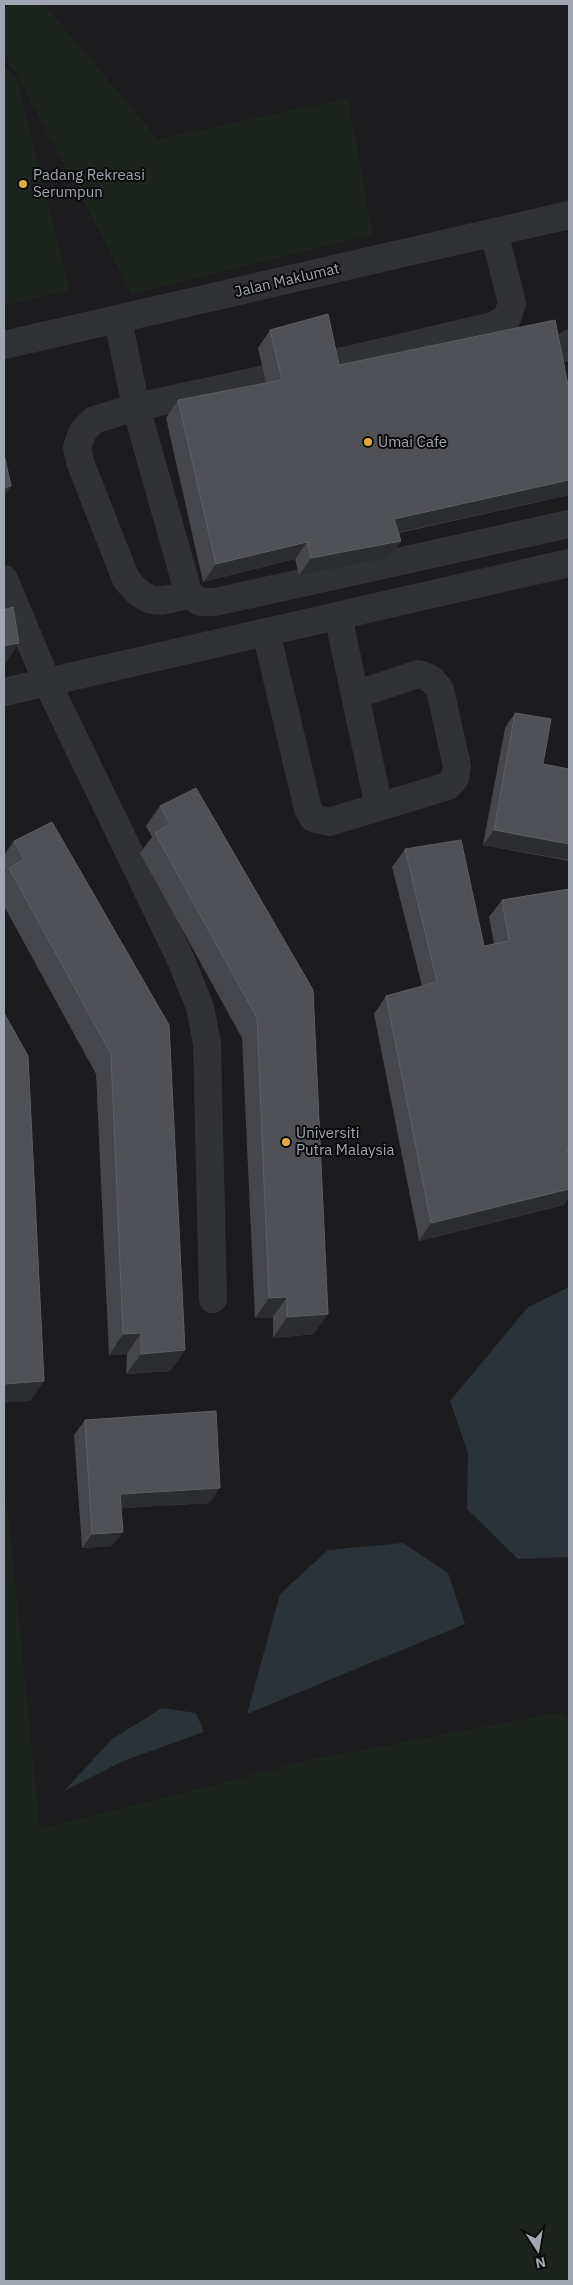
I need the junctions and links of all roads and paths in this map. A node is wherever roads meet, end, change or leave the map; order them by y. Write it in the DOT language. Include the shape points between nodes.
graph roads {
  1 [pos="569,215"];
  2 [pos="494,232"];
  3 [pos="118,320"];
  4 [pos="4,345"];
  5 [pos="323,366"];
  6 [pos="265,379"];
  7 [pos="136,407"];
  8 [pos="569,524"];
  9 [pos="569,563"];
  10 [pos="4,579"];
  11 [pos="189,595"];
  12 [pos="338,616"];
  13 [pos="266,632"];
  14 [pos="47,682"];
  15 [pos="4,692"];
  16 [pos="355,695"];
  17 [pos="379,806"];
  18 [pos="213,1299"];
  1 -- 2 [label="street, Jalan Maklumat"];
  2 -- 3 [label="street, Jalan Maklumat"];
  2 -- 5 [label="street" via="512,303 507,318 493,326"];
  3 -- 4 [label="street, Jalan Maklumat"];
  3 -- 7 [label="street"];
  6 -- 7 [label="street"];
  7 -- 11 [label="street"];
  7 -- 11 [label="street" via="94,420 83,431 77,447 80,462 126,579 138,594 150,601"];
  8 -- 11 [label="street" via="215,602 200,602"];
  9 -- 12 [label="street"];
  10 -- 14 [label="street"];
  12 -- 13 [label="street"];
  12 -- 16 [label="street"];
  13 -- 14 [label="street"];
  13 -- 17 [label="street" via="313,818 329,822"];
  14 -- 15 [label="street"];
  14 -- 18 [label="street" via="182,960 200,1006 207,1042"];
  16 -- 17 [label="street"];
  16 -- 17 [label="street" via="418,674 427,676 440,690 457,766 455,778 448,786"];
}
